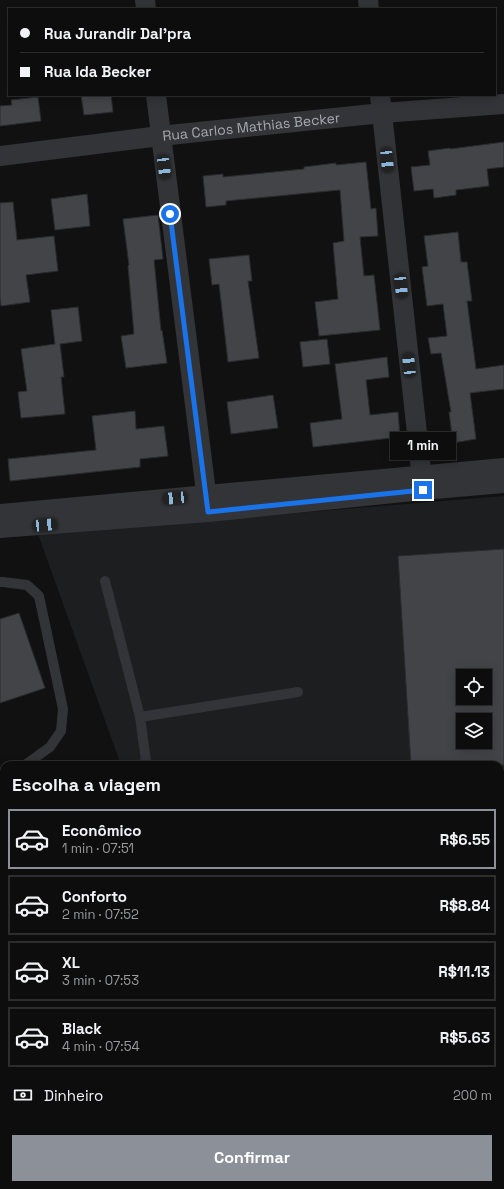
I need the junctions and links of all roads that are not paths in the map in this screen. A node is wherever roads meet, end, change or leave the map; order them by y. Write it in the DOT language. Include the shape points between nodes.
graph roads {
  1 [pos="156,96"];
  2 [pos="381,104"];
  3 [pos="504,104"];
  4 [pos="160,136"];
  5 [pos="0,156"];
  6 [pos="504,468"];
  7 [pos="422,483"];
  8 [pos="504,484"];
  9 [pos="208,503"];
  10 [pos="0,514"];
  11 [pos="0,528"];
  12 [pos="105,581"];
  13 [pos="0,582"];
  14 [pos="298,692"];
  15 [pos="140,717"];
  16 [pos="31,761"];
  17 [pos="146,761"];
  1 -- 4 [label="street"];
  2 -- 3 [label="street, Rua Carlos Mathias Becker"];
  2 -- 4 [label="street, Rua Carlos Mathias Becker"];
  2 -- 7 [label="street"];
  4 -- 5 [label="street, Rua Carlos Mathias Becker"];
  4 -- 9 [label="street"];
  6 -- 7 [label="street"];
  7 -- 8 [label="street"];
  7 -- 9 [label="street"];
  9 -- 10 [label="street"];
  9 -- 11 [label="street"];
  12 -- 15 [label="lane"];
  13 -- 16 [label="lane" via="27,585 39,596 63,709 61,731 50,747"];
  14 -- 15 [label="lane"];
  15 -- 17 [label="lane"];
}
